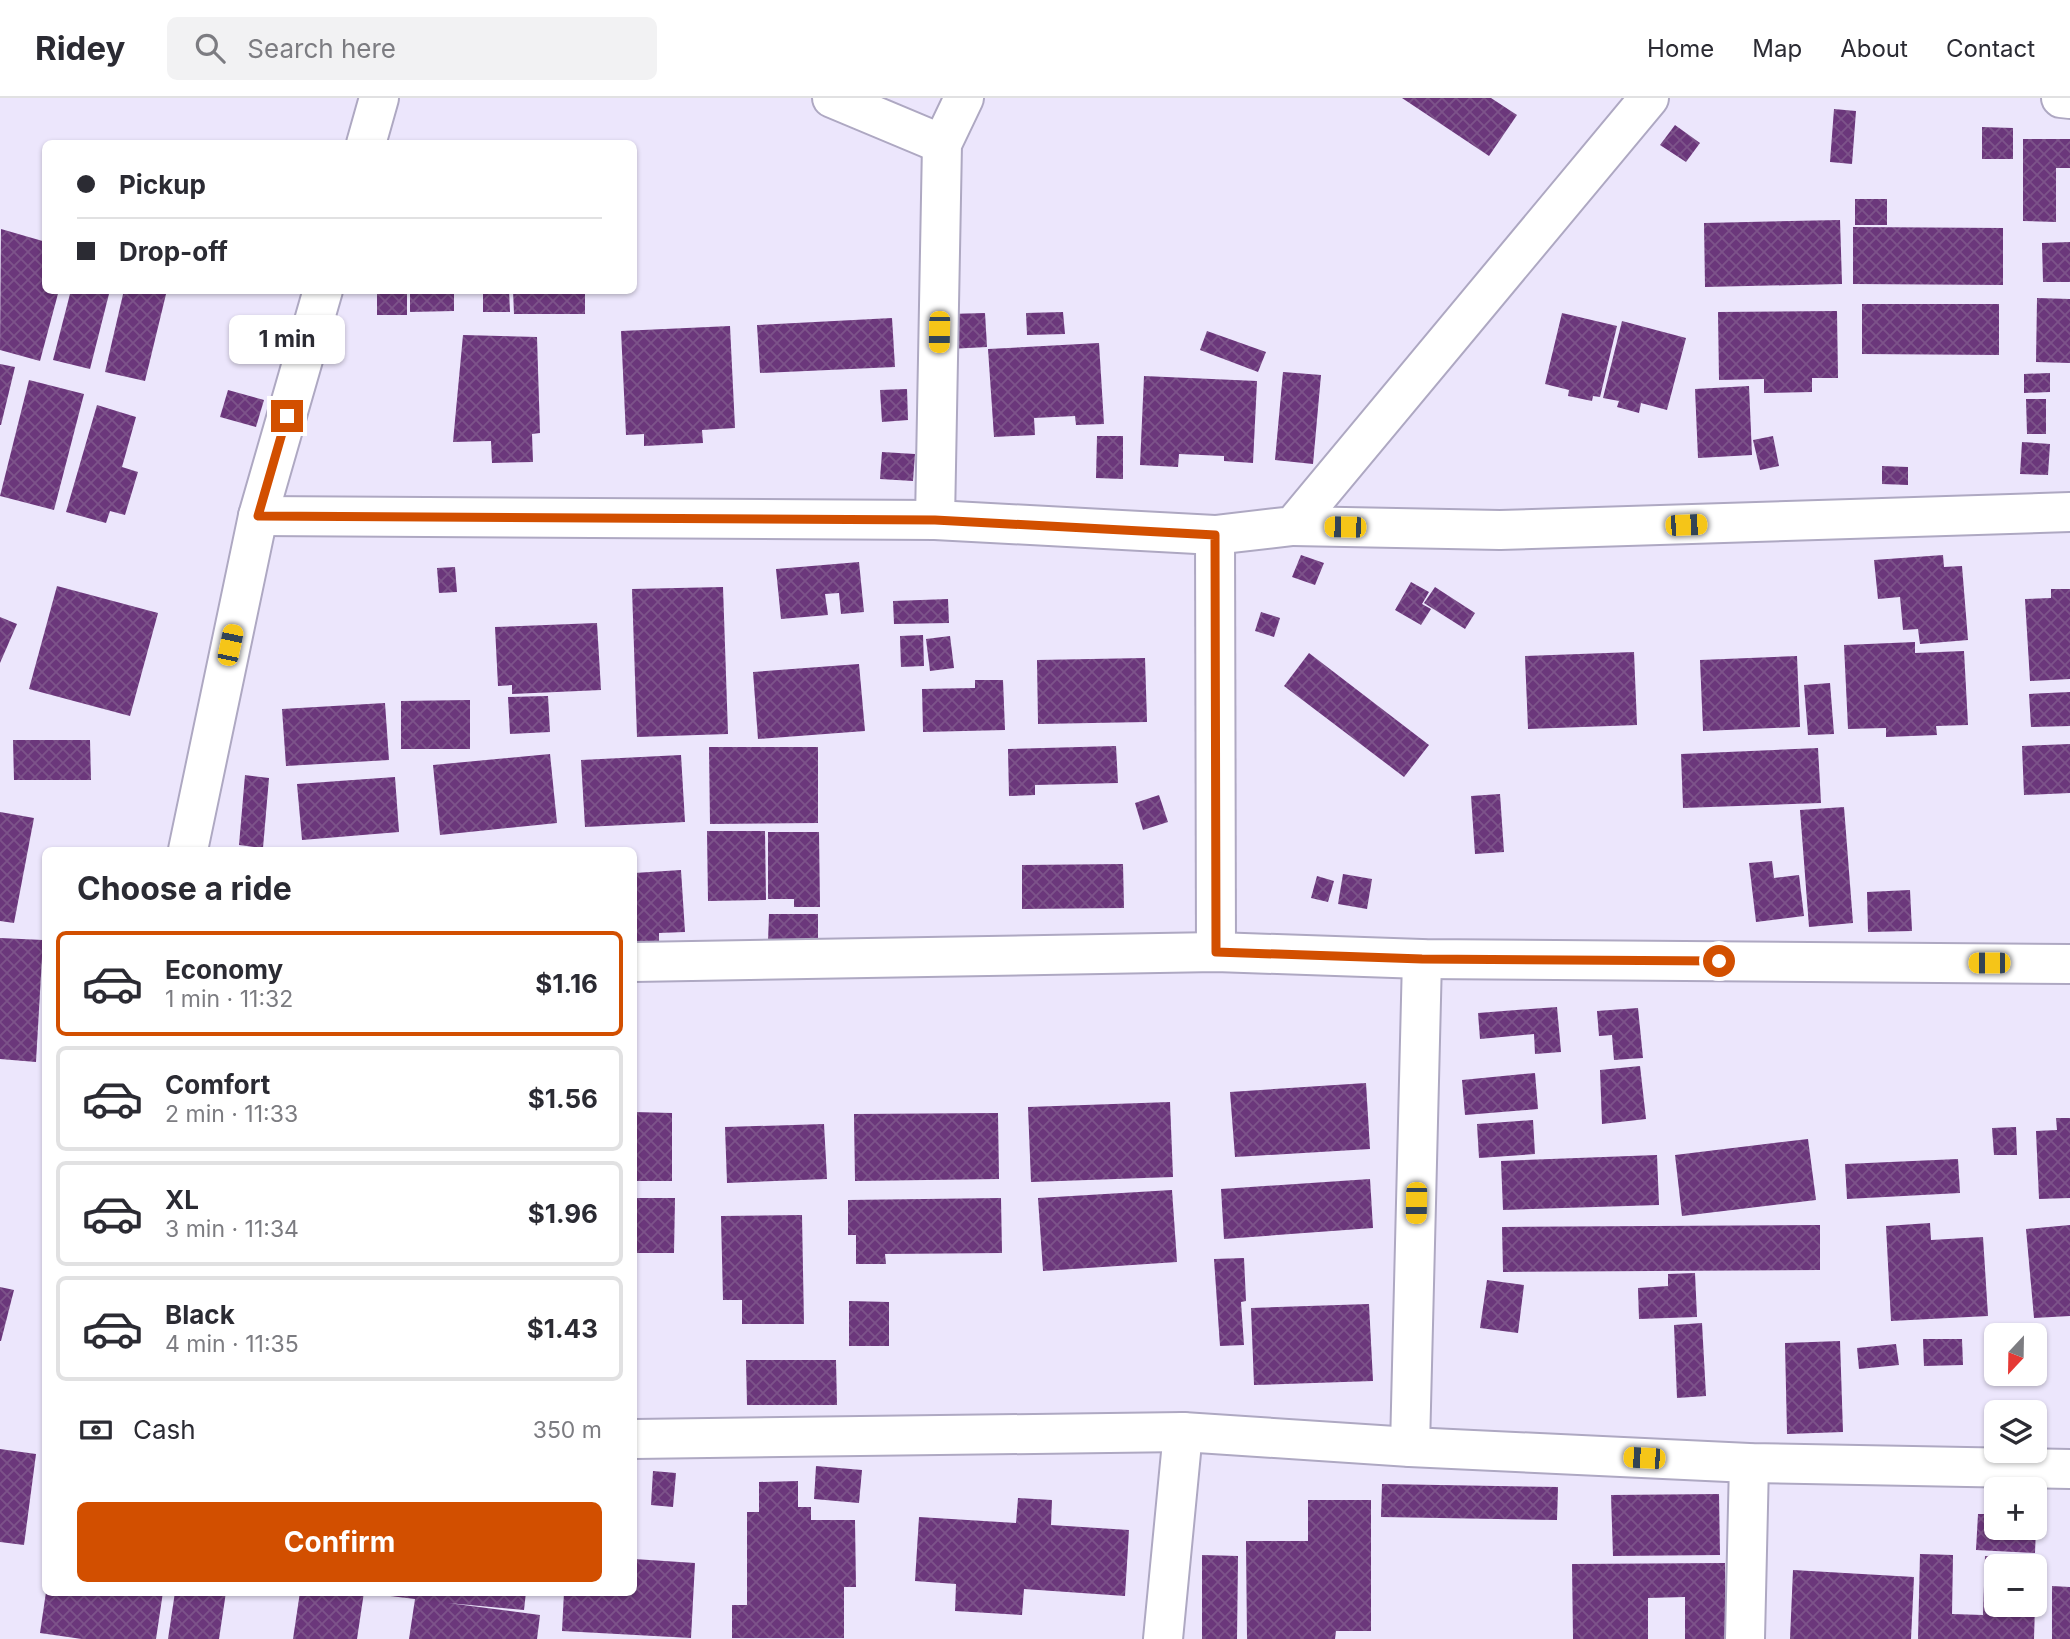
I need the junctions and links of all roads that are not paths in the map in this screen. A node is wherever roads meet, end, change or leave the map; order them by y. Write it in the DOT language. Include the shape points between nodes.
graph roads {
  1 [pos="379,98"];
  2 [pos="832,98"];
  3 [pos="964,98"];
  4 [pos="1649,98"];
  5 [pos="2061,98"];
  6 [pos="2070,99"];
  7 [pos="367,140"];
  8 [pos="942,144"];
  9 [pos="322,294"];
  10 [pos="2070,512"];
  11 [pos="258,516"];
  12 [pos="935,520"];
  13 [pos="1293,526"];
  14 [pos="1215,535"];
  15 [pos="189,847"];
  16 [pos="1216,952"];
  17 [pos="1422,959"];
  18 [pos="637,962"];
  19 [pos="2070,964"];
  20 [pos="1183,1432"];
  21 [pos="637,1439"];
  22 [pos="1410,1447"];
  23 [pos="1749,1464"];
  24 [pos="2070,1469"];
  25 [pos="1163,1639"];
  26 [pos="1745,1639"];
  1 -- 7 [label="street"];
  2 -- 8 [label="street"];
  3 -- 8 [label="street"];
  4 -- 13 [label="street"];
  5 -- 6 [label="street"];
  8 -- 12 [label="street"];
  9 -- 11 [label="street"];
  10 -- 13 [label="street" via="1500,530"];
  11 -- 12 [label="street"];
  11 -- 15 [label="street"];
  12 -- 14 [label="street"];
  13 -- 14 [label="street"];
  14 -- 16 [label="street"];
  16 -- 17 [label="street"];
  16 -- 18 [label="street"];
  17 -- 19 [label="street"];
  17 -- 22 [label="street"];
  20 -- 21 [label="street"];
  20 -- 22 [label="street"];
  20 -- 25 [label="street"];
  22 -- 23 [label="street"];
  23 -- 24 [label="street"];
  23 -- 26 [label="street"];
}
